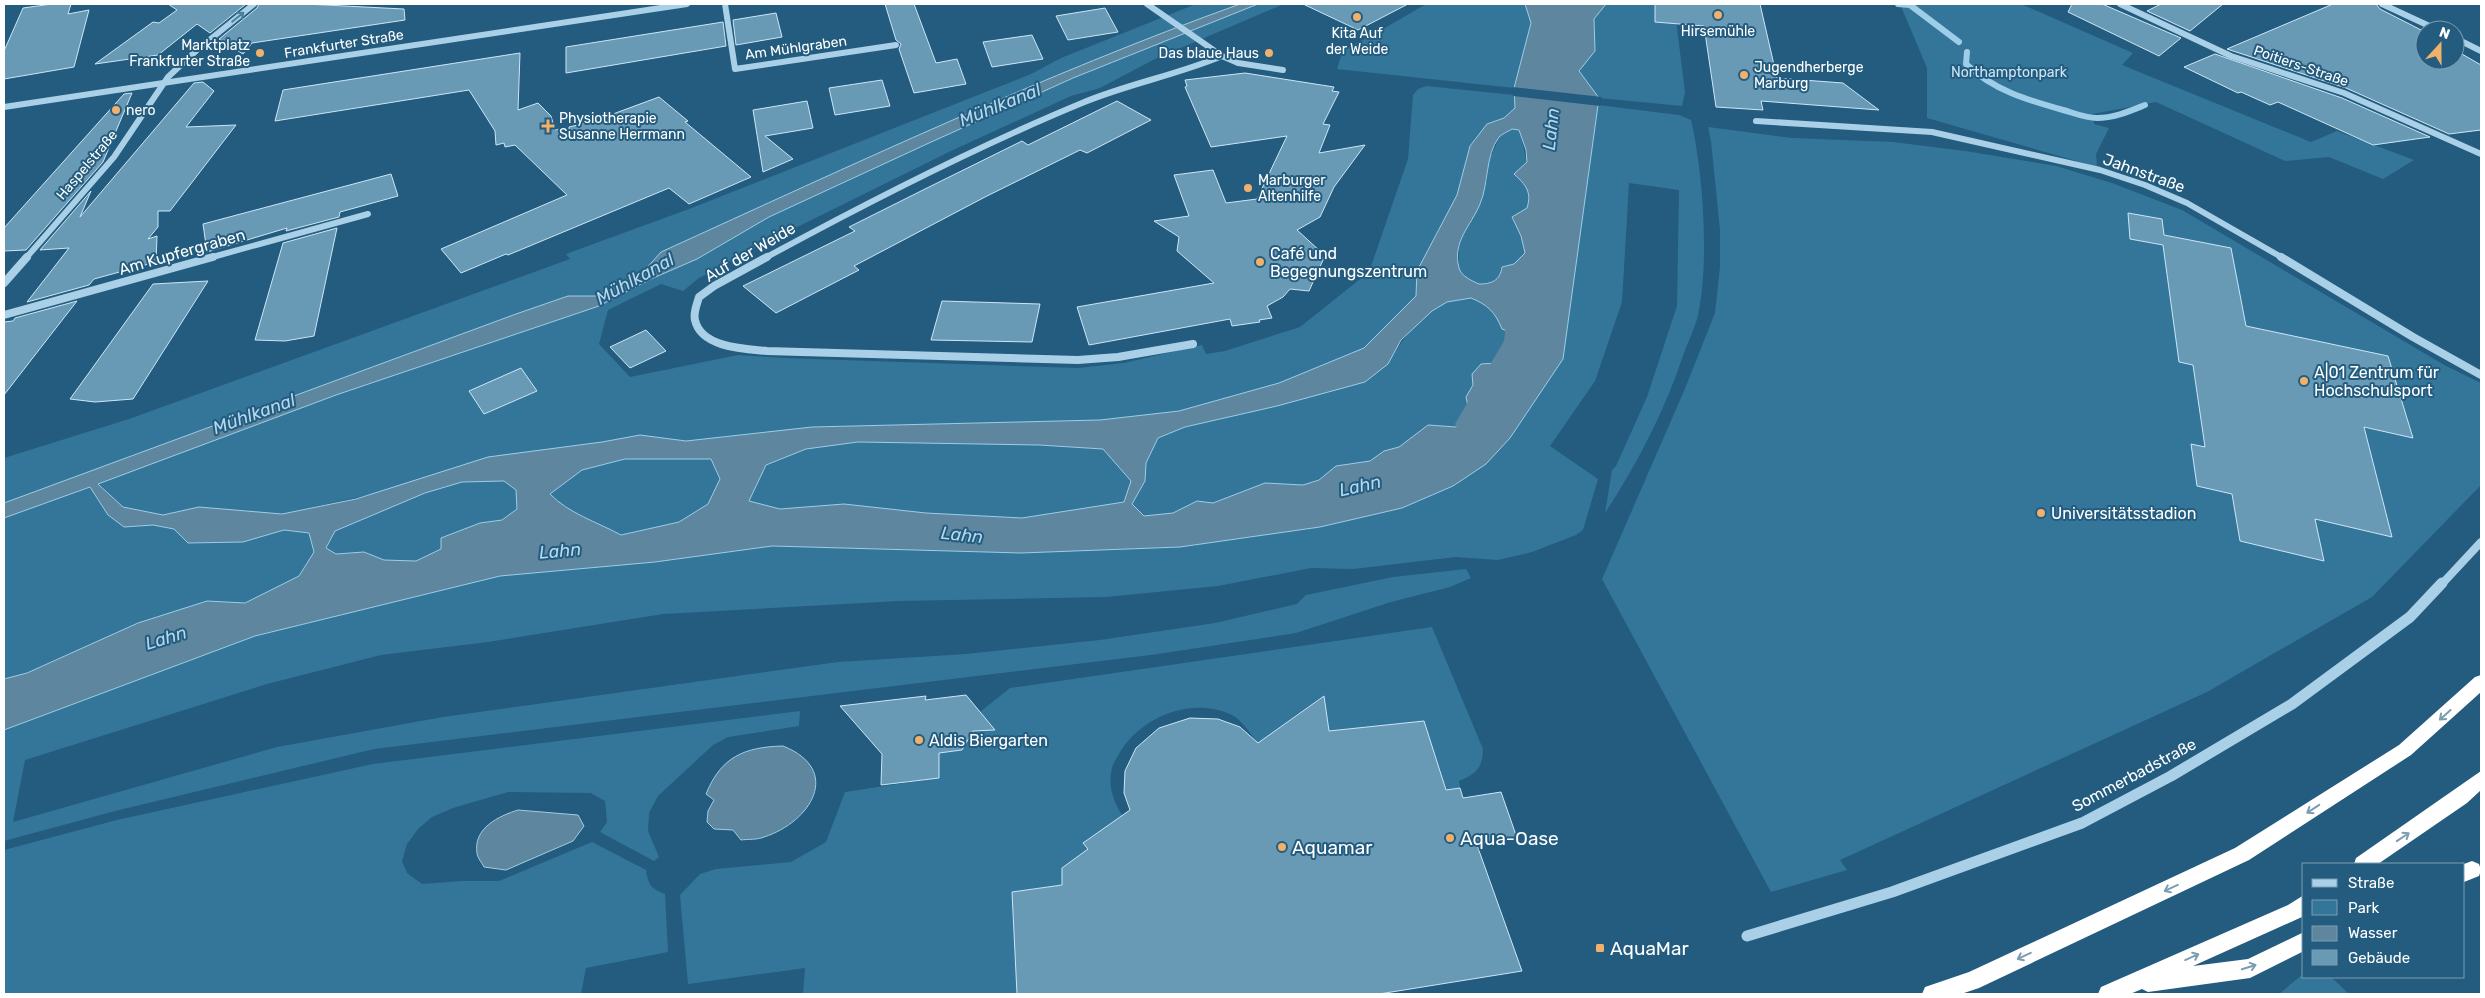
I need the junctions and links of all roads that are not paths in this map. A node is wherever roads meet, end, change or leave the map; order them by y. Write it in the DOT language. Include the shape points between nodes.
graph roads {
  1 [pos="254,4"];
  2 [pos="631,4"];
  3 [pos="687,4"];
  4 [pos="725,4"];
  5 [pos="1147,4"];
  6 [pos="2120,4"];
  7 [pos="2382,4"];
  8 [pos="631,12"];
  9 [pos="2416,20"];
  10 [pos="2465,43"];
  11 [pos="896,45"];
  12 [pos="2481,51"];
  13 [pos="1222,56"];
  14 [pos="1283,70"];
  15 [pos="162,84"];
  16 [pos="4,107"];
  17 [pos="1756,121"];
  18 [pos="2479,154"];
  19 [pos="368,214"];
  20 [pos="4,283"];
  21 [pos="4,315"];
  22 [pos="1193,344"];
  23 [pos="2481,375"];
  24 [pos="2481,542"];
  25 [pos="2481,682"];
  26 [pos="2481,779"];
  27 [pos="2364,863"];
  28 [pos="2302,905"];
  29 [pos="1747,936"];
  30 [pos="2302,941"];
  31 [pos="2132,984"];
  32 [pos="1932,994"];
  33 [pos="2108,994"];
  15 -- 1 [label="street, Haspelstraße, one-way" via="197,50"];
  2 -- 8 [label="street"];
  3 -- 8 [label="street, Frankfurter Straße"];
  4 -- 11 [label="street, Am Mühlgraben" via="736,70"];
  5 -- 13 [label="street"];
  6 -- 18 [label="street, Poitiers-Straße" via="2231,56 2344,93"];
  7 -- 9 [label="street"];
  8 -- 15 [label="street, Frankfurter Straße"];
  10 -- 12 [label="street"];
  13 -- 14 [label="street" via="1238,63"];
  13 -- 22 [label="street, Auf der Weide" via="1082,102 966,154 714,286 699,298 695,319 698,329 705,335 747,350 1078,360 1118,357"];
  15 -- 16 [label="street, Frankfurter Straße"];
  15 -- 20 [label="street, Haspelstraße" via="114,157"];
  17 -- 23 [label="street, Jahnstraße" via="1932,132 2100,170 2145,185 2187,203"];
  19 -- 21 [label="street, Am Kupfergraben"];
  24 -- 29 [label="street, Sommerbadstraße" via="2410,617 2292,704 2171,776 2082,823 1892,892"];
  25 -- 32 [label="highway, one-way" via="2405,750 2242,854 1972,981"];
  27 -- 26 [label="highway, one-way" via="2461,797"];
  31 -- 28 [label="highway, one-way"];
  31 -- 30 [label="highway, one-way" via="2250,968"];
  31 -- 33 [label="highway"];
}
